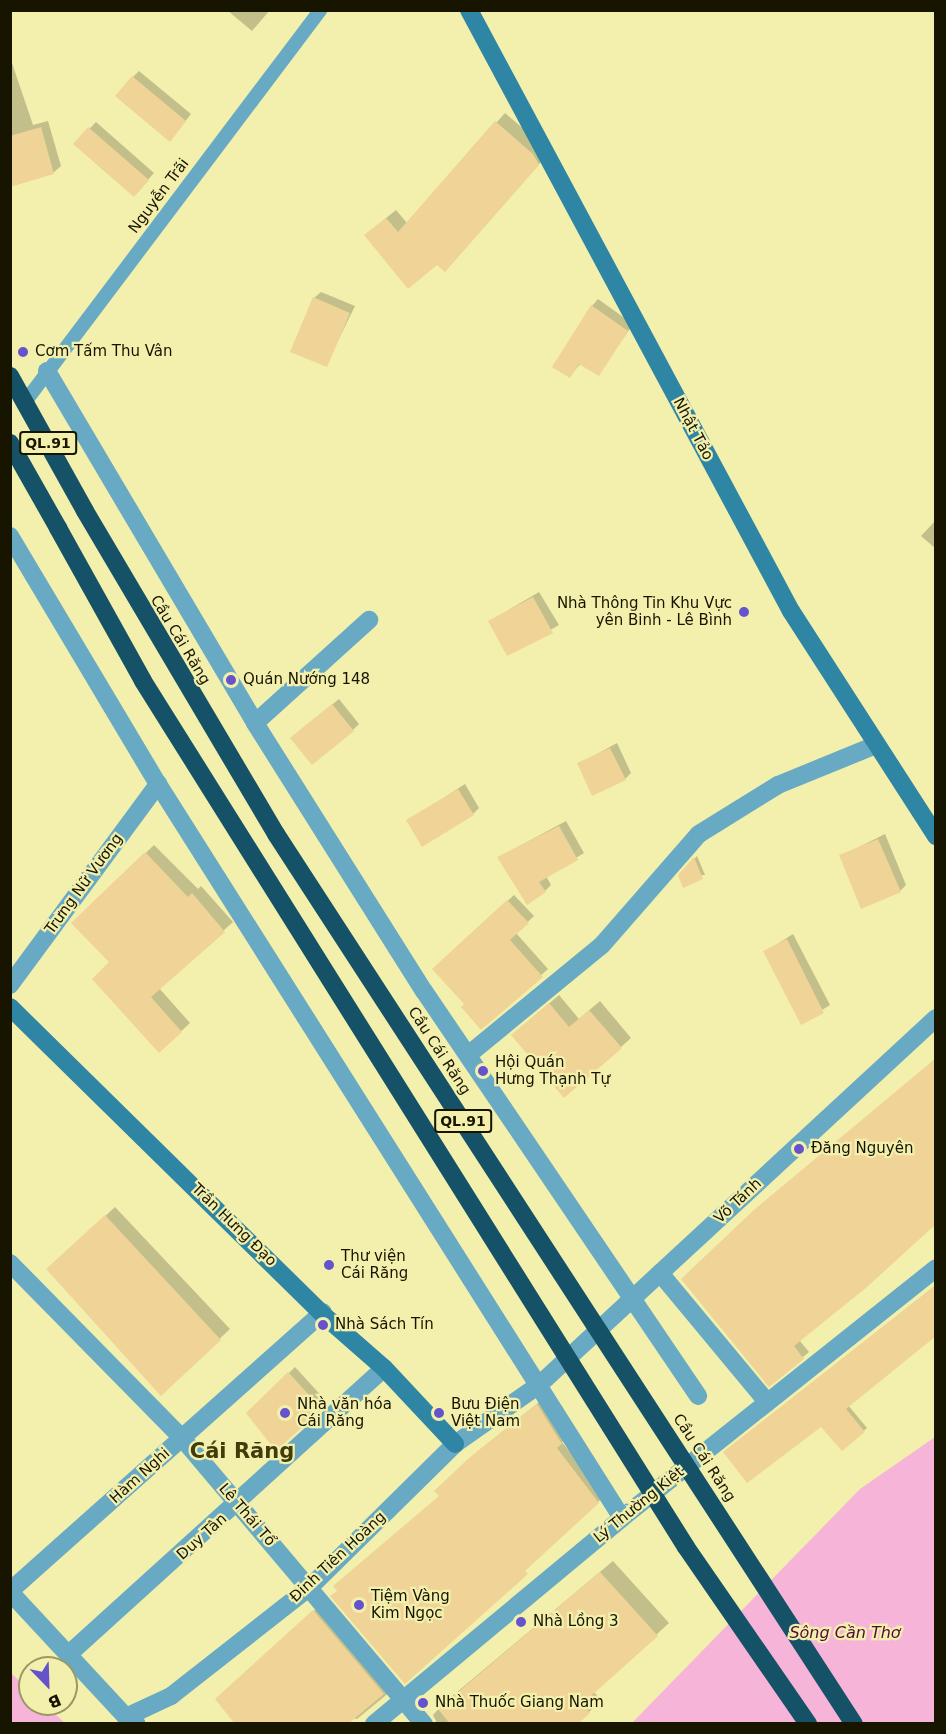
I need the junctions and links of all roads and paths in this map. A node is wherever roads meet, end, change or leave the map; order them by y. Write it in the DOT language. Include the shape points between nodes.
graph roads {
  1 [pos="320,10"];
  2 [pos="469,10"];
  3 [pos="47,371"];
  4 [pos="10,376"];
  5 [pos="25,402"];
  6 [pos="10,443"];
  7 [pos="10,536"];
  8 [pos="369,620"];
  9 [pos="255,723"];
  10 [pos="876,745"];
  11 [pos="158,784"];
  12 [pos="936,836"];
  13 [pos="10,985"];
  14 [pos="10,1007"];
  15 [pos="936,1018"];
  16 [pos="468,1055"];
  17 [pos="10,1263"];
  18 [pos="936,1268"];
  19 [pos="660,1273"];
  20 [pos="634,1297"];
  21 [pos="323,1312"];
  22 [pos="384,1368"];
  23 [pos="540,1384"];
  24 [pos="698,1396"];
  25 [pos="767,1402"];
  26 [pos="182,1438"];
  27 [pos="455,1444"];
  28 [pos="237,1505"];
  29 [pos="622,1518"];
  30 [pos="310,1587"];
  31 [pos="10,1592"];
  32 [pos="70,1653"];
  33 [pos="403,1699"];
  34 [pos="132,1720"];
  35 [pos="374,1724"];
  36 [pos="424,1724"];
  37 [pos="808,1724"];
  38 [pos="854,1724"];
  1 -- 3 [label="lane, Nguyễn Trãi"];
  2 -- 10 [label="street, Nhật Tảo" via="791,611"];
  3 -- 5 [label="lane, Nguyễn Trãi"];
  3 -- 9 [label="street"];
  4 -- 5 [label="highway, QL.91"];
  5 -- 38 [label="highway, Cầu Cái Răng / QL.91, bridge" via="276,834"];
  6 -- 37 [label="highway, QL.91, bridge" via="143,681 654,1497"];
  7 -- 11 [label="street"];
  8 -- 9 [label="street"];
  9 -- 16 [label="street"];
  10 -- 12 [label="street, Nhật Tảo"];
  10 -- 16 [label="street" via="778,785 699,834 602,945"];
  11 -- 13 [label="street, Trưng Nữ Vương"];
  11 -- 23 [label="street"];
  14 -- 21 [label="street, Trần Hưng Đạo"];
  15 -- 19 [label="street, Võ Tánh"];
  16 -- 20 [label="street"];
  17 -- 26 [label="street, Lê Thái Tổ"];
  18 -- 25 [label="street, Lý Thường Kiệt"];
  19 -- 20 [label="street, Võ Tánh"];
  19 -- 25 [label="street"];
  20 -- 23 [label="street, Võ Tánh"];
  20 -- 24 [label="street"];
  21 -- 22 [label="street, Trần Hưng Đạo"];
  21 -- 26 [label="street, Hàm Nghi"];
  22 -- 27 [label="street, Trần Hưng Đạo"];
  22 -- 28 [label="street, Duy Tân"];
  23 -- 27 [label="street, Đinh Tiên Hoàng"];
  23 -- 29 [label="street"];
  25 -- 29 [label="street, Lý Thường Kiệt"];
  26 -- 28 [label="street, Lê Thái Tổ"];
  26 -- 31 [label="street, Hàm Nghi"];
  27 -- 30 [label="street, Đinh Tiên Hoàng"];
  28 -- 30 [label="street, Lê Thái Tổ"];
  28 -- 32 [label="street, Duy Tân"];
  29 -- 33 [label="street, Lý Thường Kiệt"];
  30 -- 33 [label="street, Lê Thái Tổ"];
  30 -- 34 [label="street, Đinh Tiên Hoàng" via="171,1696"];
  31 -- 32 [label="street"];
  32 -- 34 [label="street"];
  33 -- 35 [label="street, Lý Thường Kiệt"];
  33 -- 36 [label="street, Lê Thái Tổ"];
}
